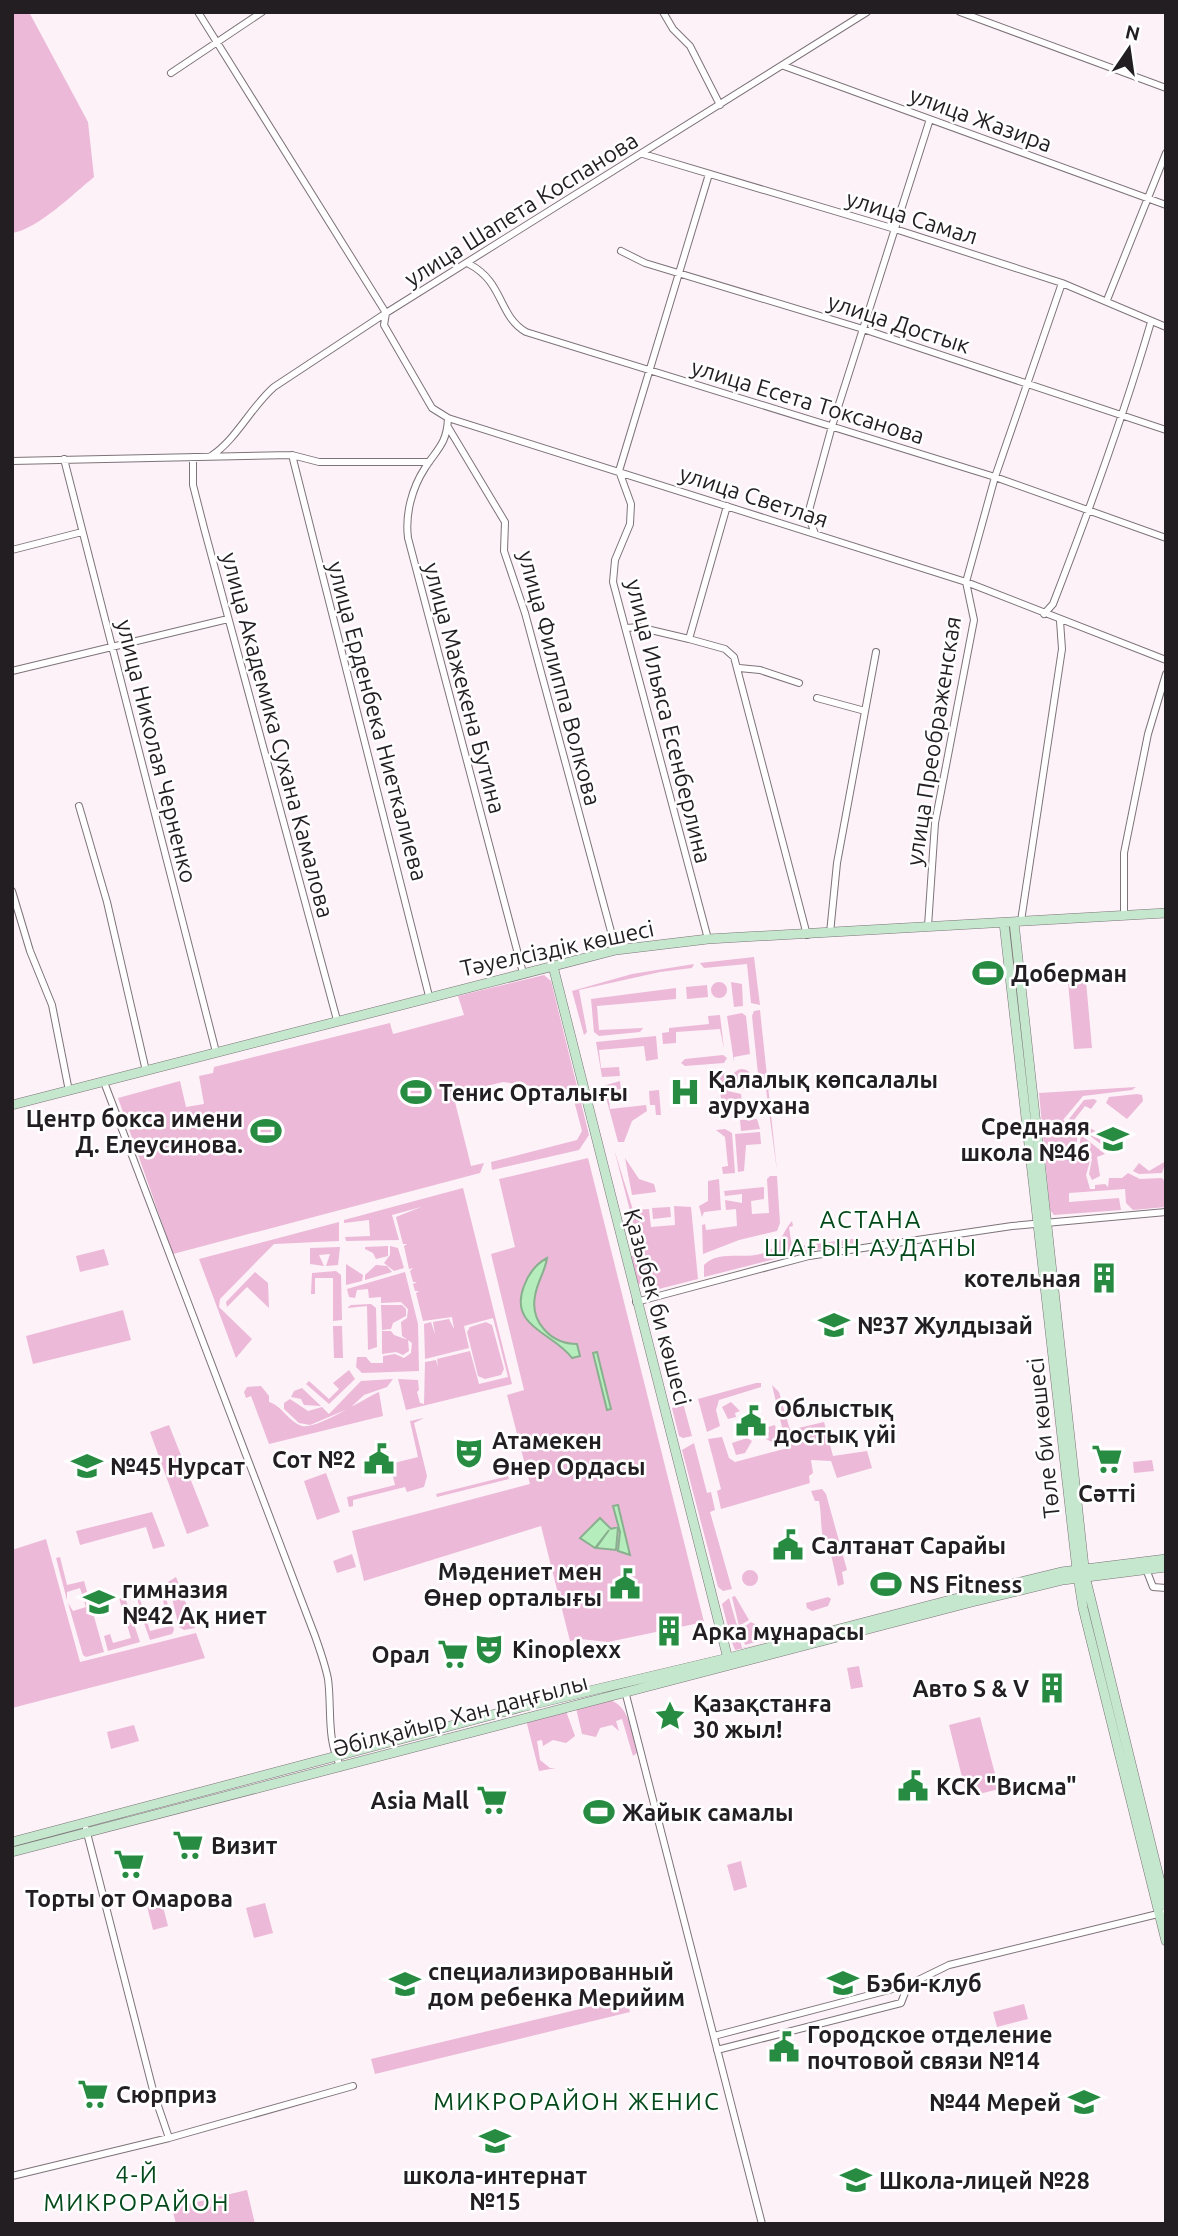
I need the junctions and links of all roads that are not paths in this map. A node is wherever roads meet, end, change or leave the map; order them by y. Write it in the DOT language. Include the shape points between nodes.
graph roads {
  1 [pos="198,12"];
  2 [pos="262,12"];
  3 [pos="663,12"];
  4 [pos="867,12"];
  5 [pos="960,12"];
  6 [pos="215,41"];
  7 [pos="784,66"];
  8 [pos="171,73"];
  9 [pos="1166,88"];
  10 [pos="720,105"];
  11 [pos="930,119"];
  12 [pos="1166,153"];
  13 [pos="643,154"];
  14 [pos="709,174"];
  15 [pos="1149,198"];
  16 [pos="1166,205"];
  17 [pos="895,229"];
  18 [pos="621,251"];
  19 [pos="469,264"];
  20 [pos="680,271"];
  21 [pos="1062,283"];
  22 [pos="1107,300"];
  23 [pos="386,313"];
  24 [pos="1151,322"];
  25 [pos="1166,327"];
  26 [pos="863,329"];
  27 [pos="651,370"];
  28 [pos="1029,383"];
  29 [pos="1123,414"];
  30 [pos="448,418"];
  31 [pos="832,426"];
  32 [pos="448,427"];
  33 [pos="1166,430"];
  34 [pos="292,455"];
  35 [pos="211,456"];
  36 [pos="193,457"];
  37 [pos="64,459"];
  38 [pos="12,461"];
  39 [pos="429,462"];
  40 [pos="619,471"];
  41 [pos="995,477"];
  42 [pos="727,506"];
  43 [pos="1089,509"];
  44 [pos="82,532"];
  45 [pos="814,534"];
  46 [pos="1166,538"];
  47 [pos="12,550"];
  48 [pos="966,582"];
  49 [pos="1044,614"];
  50 [pos="228,620"];
  51 [pos="1060,621"];
  52 [pos="627,628"];
  53 [pos="689,639"];
  54 [pos="113,647"];
  55 [pos="876,652"];
  56 [pos="1166,660"];
  57 [pos="739,668"];
  58 [pos="12,671"];
  59 [pos="1166,674"];
  60 [pos="799,683"];
  61 [pos="817,698"];
  62 [pos="864,711"];
  63 [pos="79,806"];
  64 [pos="12,891"];
  65 [pos="1166,913"];
  66 [pos="1124,916"];
  67 [pos="21,920"];
  68 [pos="12,922"];
  69 [pos="1013,922"];
  70 [pos="928,926"];
  71 [pos="830,934"];
  72 [pos="807,935"];
  73 [pos="708,939"];
  74 [pos="616,950"];
  75 [pos="552,965"];
  76 [pos="523,973"];
  77 [pos="429,996"];
  78 [pos="337,1020"];
  79 [pos="216,1052"];
  80 [pos="146,1071"];
  81 [pos="104,1082"];
  82 [pos="69,1091"];
  83 [pos="12,1105"];
  84 [pos="1166,1212"];
  85 [pos="1043,1223"];
  86 [pos="636,1302"];
  87 [pos="1166,1559"];
  88 [pos="1166,1567"];
  89 [pos="1146,1569"];
  90 [pos="1081,1573"];
  91 [pos="1166,1588"];
  92 [pos="729,1661"];
  93 [pos="623,1687"];
  94 [pos="338,1762"];
  95 [pos="86,1828"];
  96 [pos="12,1842"];
  97 [pos="12,1852"];
  98 [pos="1163,1910"];
  99 [pos="1166,1941"];
  100 [pos="908,1985"];
  101 [pos="713,2036"];
  102 [pos="717,2050"];
  103 [pos="353,2086"];
  104 [pos="169,2137"];
  105 [pos="12,2176"];
  106 [pos="762,2224"];
  1 -- 6 [label="street, улица Светлая"];
  2 -- 6 [label="street"];
  3 -- 10 [label="street" via="690,46"];
  4 -- 7 [label="street, улица Шапета Коспанова"];
  5 -- 9 [label="street"];
  6 -- 8 [label="street"];
  6 -- 23 [label="street, улица Светлая"];
  7 -- 10 [label="street, улица Шапета Коспанова"];
  7 -- 11 [label="street, улица Жазира"];
  10 -- 13 [label="street, улица Шапета Коспанова"];
  11 -- 15 [label="street, улица Жазира"];
  11 -- 17 [label="street"];
  12 -- 15 [label="street"];
  13 -- 14 [label="street, улица Самал"];
  13 -- 19 [label="street, улица Шапета Коспанова"];
  14 -- 17 [label="street, улица Самал"];
  14 -- 20 [label="street"];
  15 -- 16 [label="street, улица Жазира"];
  15 -- 22 [label="street"];
  17 -- 21 [label="street, улица Самал"];
  17 -- 26 [label="street"];
  18 -- 20 [label="street, улица Достык" via="645,263"];
  19 -- 23 [label="street, улица Шапета Коспанова"];
  19 -- 27 [label="street, улица Есета Токсанова" via="485,272 518,328"];
  20 -- 26 [label="street, улица Достык"];
  20 -- 27 [label="street"];
  21 -- 22 [label="street, улица Самал"];
  21 -- 28 [label="street, улица Преображенская"];
  22 -- 24 [label="street, улица Самал"];
  23 -- 30 [label="street, улица Светлая" via="384,324 432,408"];
  23 -- 35 [label="street, улица Шапета Коспанова" via="274,387"];
  24 -- 25 [label="street, улица Самал"];
  24 -- 29 [label="street"];
  26 -- 28 [label="street, улица Достык"];
  26 -- 31 [label="street"];
  27 -- 31 [label="street, улица Есета Токсанова"];
  27 -- 40 [label="street"];
  28 -- 29 [label="street, улица Достык"];
  28 -- 41 [label="street, улица Преображенская"];
  29 -- 33 [label="street, улица Достык"];
  29 -- 43 [label="street"];
  30 -- 32 [label="street, улица Мажекена Бутина"];
  30 -- 40 [label="street, улица Светлая"];
  31 -- 41 [label="street, улица Есета Токсанова"];
  31 -- 45 [label="street" via="808,514"];
  32 -- 39 [label="street, улица Мажекена Бутина" via="442,448"];
  32 -- 74 [label="street, улица Филиппа Волкова" via="505,522 504,551"];
  34 -- 35 [label="street"];
  34 -- 39 [label="street" via="319,462"];
  34 -- 77 [label="street, улица Ерденбека Ниеткалиева"];
  35 -- 36 [label="street"];
  36 -- 37 [label="street"];
  36 -- 50 [label="street, улица Академика Сухана Камалова" via="193,485"];
  37 -- 38 [label="street"];
  37 -- 44 [label="street, улица Николая Черненко"];
  39 -- 76 [label="street, улица Мажекена Бутина" via="408,513 408,538"];
  40 -- 42 [label="street, улица Светлая"];
  40 -- 52 [label="street, улица Ильяса Есенберлина" via="631,504 630,524 615,560 613,582"];
  41 -- 43 [label="street, улица Есета Токсанова"];
  41 -- 48 [label="street, улица Преображенская"];
  42 -- 45 [label="street, улица Светлая"];
  42 -- 53 [label="street"];
  43 -- 46 [label="street, улица Есета Токсанова"];
  43 -- 49 [label="street" via="1053,604"];
  44 -- 47 [label="street"];
  44 -- 54 [label="street, улица Николая Черненко"];
  45 -- 48 [label="street, улица Светлая"];
  48 -- 49 [label="street, улица Светлая"];
  48 -- 70 [label="street, улица Преображенская" via="974,620 935,823"];
  49 -- 51 [label="street, улица Светлая"];
  50 -- 54 [label="street"];
  50 -- 78 [label="street, улица Академика Сухана Камалова"];
  51 -- 56 [label="street, улица Светлая"];
  51 -- 69 [label="street" via="1062,649"];
  52 -- 53 [label="street"];
  52 -- 73 [label="street, улица Ильяса Есенберлина"];
  53 -- 57 [label="street" via="724,649"];
  54 -- 58 [label="street"];
  54 -- 79 [label="street, улица Николая Черненко"];
  55 -- 62 [label="street"];
  57 -- 60 [label="street"];
  57 -- 72 [label="street"];
  59 -- 66 [label="street" via="1148,734 1124,853"];
  61 -- 62 [label="street"];
  62 -- 71 [label="street" via="837,863"];
  63 -- 80 [label="street" via="107,902"];
  64 -- 67 [label="street"];
  65 -- 66 [label="main road, Тәуелсіздік көшесі"];
  66 -- 69 [label="main road, Тәуелсіздік көшесі"];
  67 -- 68 [label="street"];
  67 -- 82 [label="street" via="52,1005"];
  69 -- 70 [label="main road, Тәуелсіздік көшесі"];
  69 -- 85 [label="main road, Төле би көшесі"];
  70 -- 71 [label="main road, Тәуелсіздік көшесі"];
  71 -- 72 [label="main road, Тәуелсіздік көшесі"];
  72 -- 73 [label="main road, Тәуелсіздік көшесі"];
  73 -- 74 [label="main road, Тәуелсіздік көшесі"];
  74 -- 75 [label="main road, Тәуелсіздік көшесі"];
  75 -- 76 [label="main road, Тәуелсіздік көшесі"];
  75 -- 86 [label="main road, Қазыбек би көшесі"];
  76 -- 77 [label="main road, Тәуелсіздік көшесі"];
  77 -- 78 [label="main road, Тәуелсіздік көшесі"];
  78 -- 79 [label="main road, Тәуелсіздік көшесі"];
  79 -- 80 [label="main road, Тәуелсіздік көшесі"];
  80 -- 81 [label="main road, Тәуелсіздік көшесі"];
  81 -- 82 [label="main road, Тәуелсіздік көшесі"];
  81 -- 94 [label="street" via="315,1636 328,1678"];
  82 -- 83 [label="main road, Тәуелсіздік көшесі"];
  84 -- 85 [label="street"];
  85 -- 86 [label="street" via="809,1256"];
  85 -- 90 [label="main road, Төле би көшесі"];
  86 -- 92 [label="main road, Қазыбек би көшесі"];
  87 -- 90 [label="main road, Әбілқайыр Хан даңғылы"];
  88 -- 89 [label="main road, Әбілқайыр Хан даңғылы"];
  89 -- 90 [label="main road, Әбілқайыр Хан даңғылы"];
  89 -- 91 [label="street" via="1153,1587"];
  90 -- 92 [label="main road, Әбілқайыр Хан даңғылы"];
  90 -- 98 [label="main road, Төле би көшесі"];
  92 -- 93 [label="main road, Әбілқайыр Хан даңғылы"];
  93 -- 94 [label="main road, Әбілқайыр Хан даңғылы"];
  93 -- 101 [label="street"];
  94 -- 95 [label="main road, Әбілқайыр Хан даңғылы"];
  95 -- 96 [label="main road, Әбілқайыр Хан даңғылы"];
  95 -- 97 [label="main road, Әбілқайыр Хан даңғылы"];
  95 -- 104 [label="street" via="153,2094"];
  98 -- 99 [label="main road, Төле би көшесі"];
  98 -- 100 [label="street" via="950,1965"];
  100 -- 101 [label="street"];
  100 -- 102 [label="street" via="901,2003"];
  101 -- 102 [label="street"];
  102 -- 106 [label="street"];
  103 -- 104 [label="street"];
  104 -- 105 [label="street"];
}
